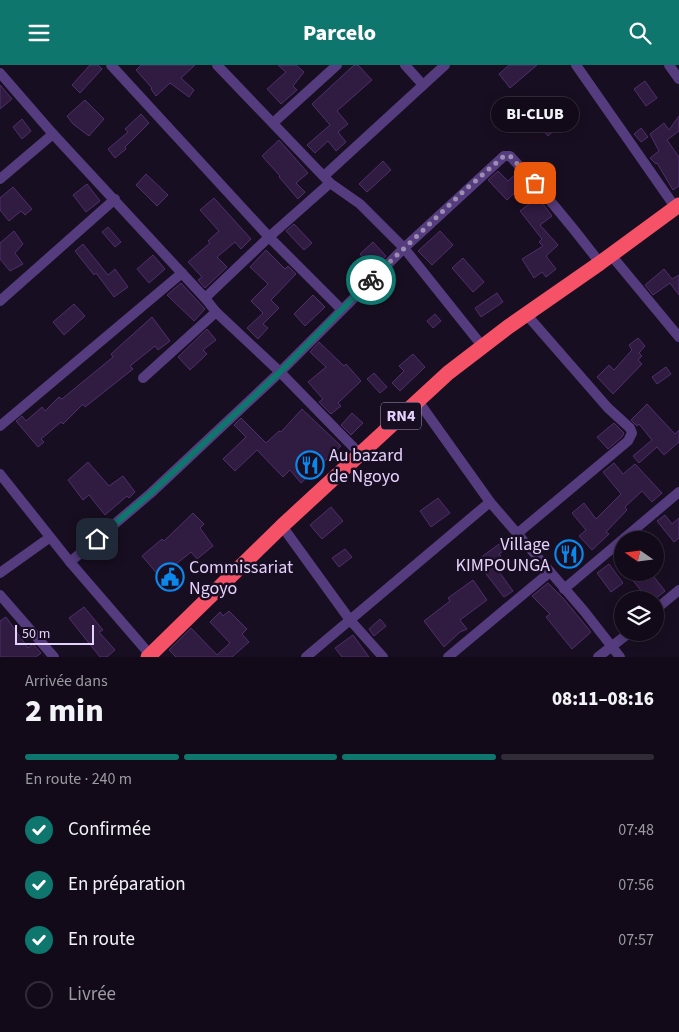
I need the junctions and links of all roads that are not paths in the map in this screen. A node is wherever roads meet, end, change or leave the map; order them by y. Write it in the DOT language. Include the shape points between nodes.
graph roads {
  1 [pos="112,65"];
  2 [pos="337,65"];
  3 [pos="405,65"];
  4 [pos="445,65"];
  5 [pos="576,65"];
  6 [pos="669,65"];
  7 [pos="221,66"];
  8 [pos="0,73"];
  9 [pos="679,79"];
  10 [pos="423,85"];
  11 [pos="273,123"];
  12 [pos="53,134"];
  13 [pos="0,179"];
  14 [pos="327,179"];
  15 [pos="114,199"];
  16 [pos="677,206"];
  17 [pos="269,237"];
  18 [pos="404,248"];
  19 [pos="606,259"];
  20 [pos="182,273"];
  21 [pos="206,298"];
  22 [pos="0,301"];
  23 [pos="341,309"];
  24 [pos="216,312"];
  25 [pos="526,314"];
  26 [pos="679,337"];
  27 [pos="483,347"];
  28 [pos="280,372"];
  29 [pos="143,378"];
  30 [pos="418,401"];
  31 [pos="0,426"];
  32 [pos="360,454"];
  33 [pos="0,474"];
  34 [pos="679,492"];
  35 [pos="490,502"];
  36 [pos="282,526"];
  37 [pos="518,533"];
  38 [pos="50,538"];
  39 [pos="70,563"];
  40 [pos="550,572"];
  41 [pos="0,573"];
  42 [pos="564,589"];
  43 [pos="679,590"];
  44 [pos="0,595"];
  45 [pos="664,602"];
  46 [pos="350,620"];
  47 [pos="619,641"];
  48 [pos="612,647"];
  49 [pos="150,656"];
  50 [pos="54,657"];
  51 [pos="306,657"];
  52 [pos="383,657"];
  53 [pos="448,657"];
  54 [pos="598,657"];
  55 [pos="620,657"];
  1 -- 17 [label="street"];
  2 -- 11 [label="street"];
  3 -- 10 [label="street"];
  4 -- 10 [label="street"];
  5 -- 16 [label="street"];
  6 -- 9 [label="street"];
  7 -- 11 [label="street"];
  8 -- 12 [label="street"];
  10 -- 14 [label="street"];
  11 -- 14 [label="street"];
  12 -- 13 [label="street"];
  12 -- 15 [label="street"];
  14 -- 17 [label="street"];
  14 -- 18 [label="street" via="360,204"];
  15 -- 20 [label="street"];
  15 -- 22 [label="street"];
  16 -- 19 [label="highway, RN4"];
  17 -- 21 [label="street"];
  17 -- 23 [label="street"];
  18 -- 19 [label="street" via="506,155 526,172 579,236"];
  18 -- 23 [label="street"];
  18 -- 27 [label="street"];
  19 -- 25 [label="highway, RN4"];
  19 -- 26 [label="street"];
  20 -- 21 [label="street"];
  20 -- 31 [label="street"];
  21 -- 24 [label="street"];
  23 -- 28 [label="street"];
  24 -- 28 [label="street"];
  24 -- 29 [label="street"];
  25 -- 27 [label="highway, RN4"];
  25 -- 37 [label="street" via="632,433 628,441"];
  27 -- 30 [label="highway, RN4"];
  28 -- 32 [label="street"];
  28 -- 39 [label="street" via="151,493"];
  30 -- 32 [label="highway, RN4"];
  30 -- 35 [label="street"];
  32 -- 36 [label="highway, RN4"];
  33 -- 38 [label="street"];
  34 -- 42 [label="street"];
  35 -- 37 [label="street"];
  35 -- 46 [label="street"];
  36 -- 46 [label="street"];
  36 -- 49 [label="highway, RN4"];
  37 -- 40 [label="street"];
  38 -- 39 [label="street"];
  38 -- 41 [label="street"];
  39 -- 49 [label="street"];
  40 -- 42 [label="street"];
  40 -- 53 [label="street"];
  42 -- 48 [label="street"];
  43 -- 45 [label="street"];
  44 -- 50 [label="street"];
  46 -- 51 [label="street"];
  46 -- 52 [label="street"];
  47 -- 48 [label="street"];
  48 -- 54 [label="street"];
  48 -- 55 [label="street"];
}
